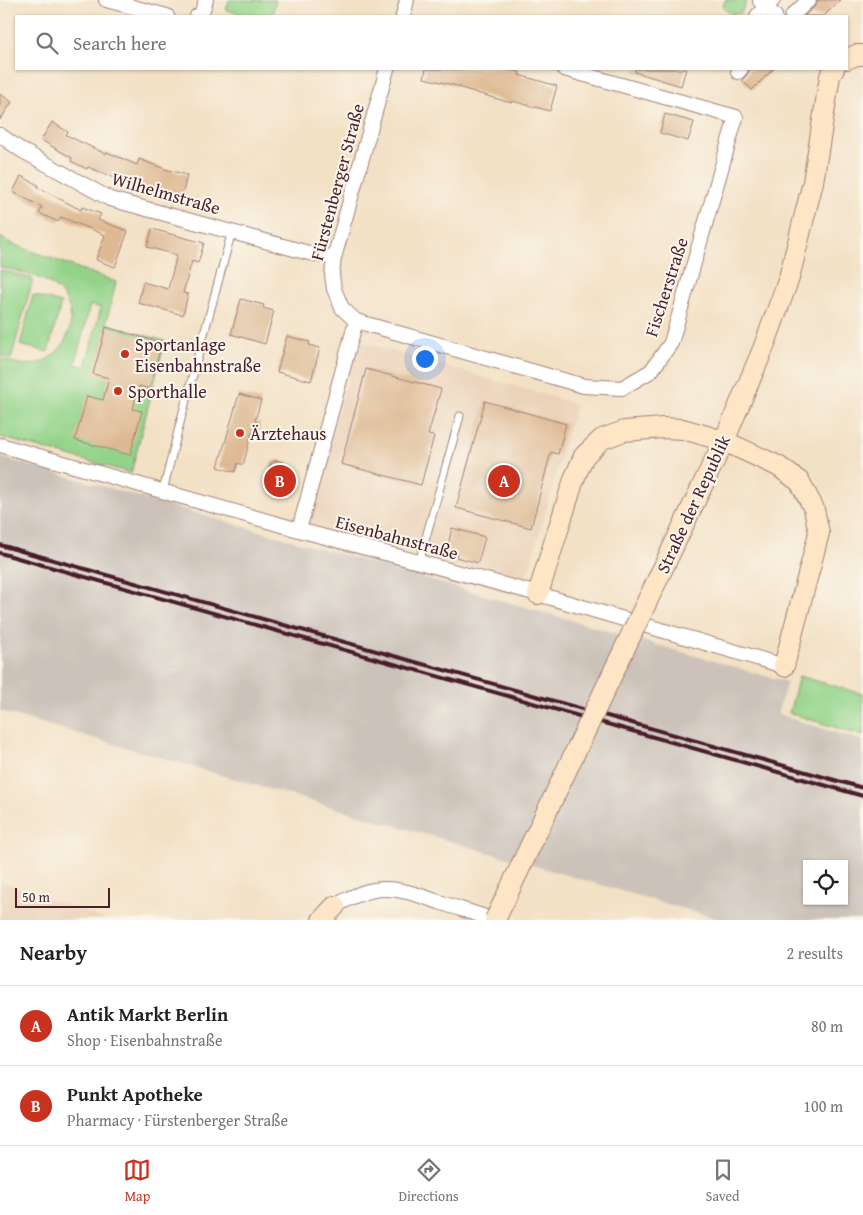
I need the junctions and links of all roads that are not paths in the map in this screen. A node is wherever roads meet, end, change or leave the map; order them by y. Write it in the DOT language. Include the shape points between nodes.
graph roads {
  1 [pos="106,0"];
  2 [pos="206,0"];
  3 [pos="407,0"];
  4 [pos="809,0"];
  5 [pos="163,15"];
  6 [pos="202,15"];
  7 [pos="402,15"];
  8 [pos="793,15"];
  9 [pos="863,55"];
  10 [pos="848,59"];
  11 [pos="387,70"];
  12 [pos="568,70"];
  13 [pos="833,70"];
  14 [pos="0,135"];
  15 [pos="232,231"];
  16 [pos="334,258"];
  17 [pos="356,321"];
  18 [pos="460,416"];
  19 [pos="724,441"];
  20 [pos="0,445"];
  21 [pos="163,491"];
  22 [pos="299,530"];
  23 [pos="420,562"];
  24 [pos="538,594"];
  25 [pos="784,666"];
  26 [pos="329,913"];
  27 [pos="495,920"];
  1 -- 5 [label="street"];
  2 -- 6 [label="street"];
  3 -- 7 [label="street"];
  4 -- 8 [label="street"];
  9 -- 10 [label="main road"];
  11 -- 16 [label="street, Fürstenberger Straße"];
  12 -- 17 [label="street, Fischerstraße" via="736,117 671,343 651,371 622,388 584,386"];
  13 -- 19 [label="main road, Straße der Republik" via="814,182 789,278"];
  14 -- 15 [label="street, Wilhelmstraße" via="110,199"];
  15 -- 16 [label="street, Wilhelmstraße"];
  15 -- 21 [label="lane"];
  16 -- 17 [label="street, Fürstenberger Straße" via="334,289 342,308"];
  17 -- 22 [label="street"];
  18 -- 23 [label="lane"];
  19 -- 24 [label="main road" via="682,429 663,428 624,431 602,438 584,456 574,479"];
  19 -- 25 [label="main road" via="778,466 800,482 814,508 819,533"];
  19 -- 27 [label="main road, Straße der Republik, bridge"];
  20 -- 21 [label="street, Eisenbahnstraße"];
  21 -- 22 [label="street, Eisenbahnstraße"];
  22 -- 23 [label="street, Eisenbahnstraße"];
  23 -- 24 [label="street, Eisenbahnstraße"];
  24 -- 25 [label="street, Eisenbahnstraße"];
  26 -- 27 [label="street, Straße der Republik" via="359,894 376,889 396,889"];
}
